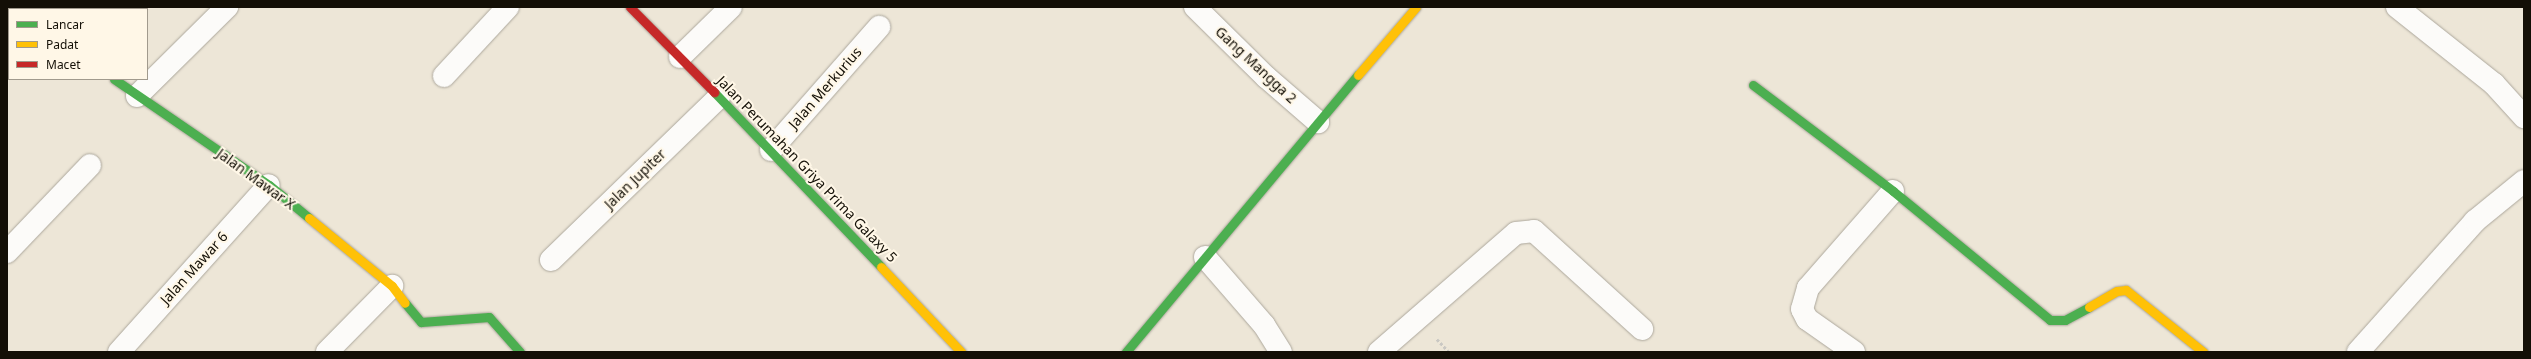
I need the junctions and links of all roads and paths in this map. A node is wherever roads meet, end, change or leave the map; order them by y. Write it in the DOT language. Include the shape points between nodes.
graph roads {
  1 [pos="227,7"];
  2 [pos="508,7"];
  3 [pos="630,7"];
  4 [pos="731,7"];
  5 [pos="1195,7"];
  6 [pos="1416,7"];
  7 [pos="2397,7"];
  8 [pos="879,27"];
  9 [pos="680,57"];
  10 [pos="444,76"];
  11 [pos="115,80"];
  12 [pos="1753,85"];
  13 [pos="137,96"];
  14 [pos="719,97"];
  15 [pos="2524,117"];
  16 [pos="1318,122"];
  17 [pos="771,150"];
  18 [pos="90,165"];
  19 [pos="2524,181"];
  20 [pos="269,185"];
  21 [pos="1893,191"];
  22 [pos="7,252"];
  23 [pos="1205,257"];
  24 [pos="551,260"];
  25 [pos="392,286"];
  26 [pos="1642,329"];
  27 [pos="119,352"];
  28 [pos="327,352"];
  29 [pos="520,352"];
  30 [pos="961,352"];
  31 [pos="1126,352"];
  32 [pos="1281,352"];
  33 [pos="1379,352"];
  34 [pos="1854,352"];
  35 [pos="2203,352"];
  36 [pos="2358,352"];
  1 -- 13 [label="street"];
  2 -- 10 [label="street"];
  3 -- 9 [label="street, Jalan Perumahan Griya Prima Galaxy 5"];
  4 -- 9 [label="street"];
  5 -- 16 [label="street, Gang Mangga 2" via="1266,77"];
  6 -- 16 [label="street"];
  7 -- 15 [label="street" via="2494,84"];
  8 -- 17 [label="street, Jalan Merkurius"];
  9 -- 14 [label="street, Jalan Perumahan Griya Prima Galaxy 5"];
  11 -- 13 [label="street, Jalan Mawar X"];
  12 -- 21 [label="street"];
  13 -- 20 [label="street, Jalan Mawar X"];
  14 -- 17 [label="street, Jalan Perumahan Griya Prima Galaxy 5"];
  14 -- 24 [label="street, Jalan Jupiter"];
  16 -- 23 [label="street"];
  17 -- 30 [label="street, Jalan Perumahan Griya Prima Galaxy 5"];
  18 -- 22 [label="street"];
  19 -- 36 [label="street" via="2475,221"];
  20 -- 25 [label="street, Jalan Mawar X"];
  20 -- 27 [label="street, Jalan Mawar 6"];
  21 -- 34 [label="street" via="1808,288 1803,304 1802,309 1807,319"];
  21 -- 35 [label="street" via="2050,320 2065,320 2117,291 2126,290"];
  23 -- 31 [label="street"];
  23 -- 32 [label="street" via="1264,325"];
  25 -- 28 [label="street"];
  25 -- 29 [label="street, Jalan Mawar X" via="421,322 489,317"];
  26 -- 33 [label="street" via="1552,245 1534,231 1522,232 1516,233"];
}
